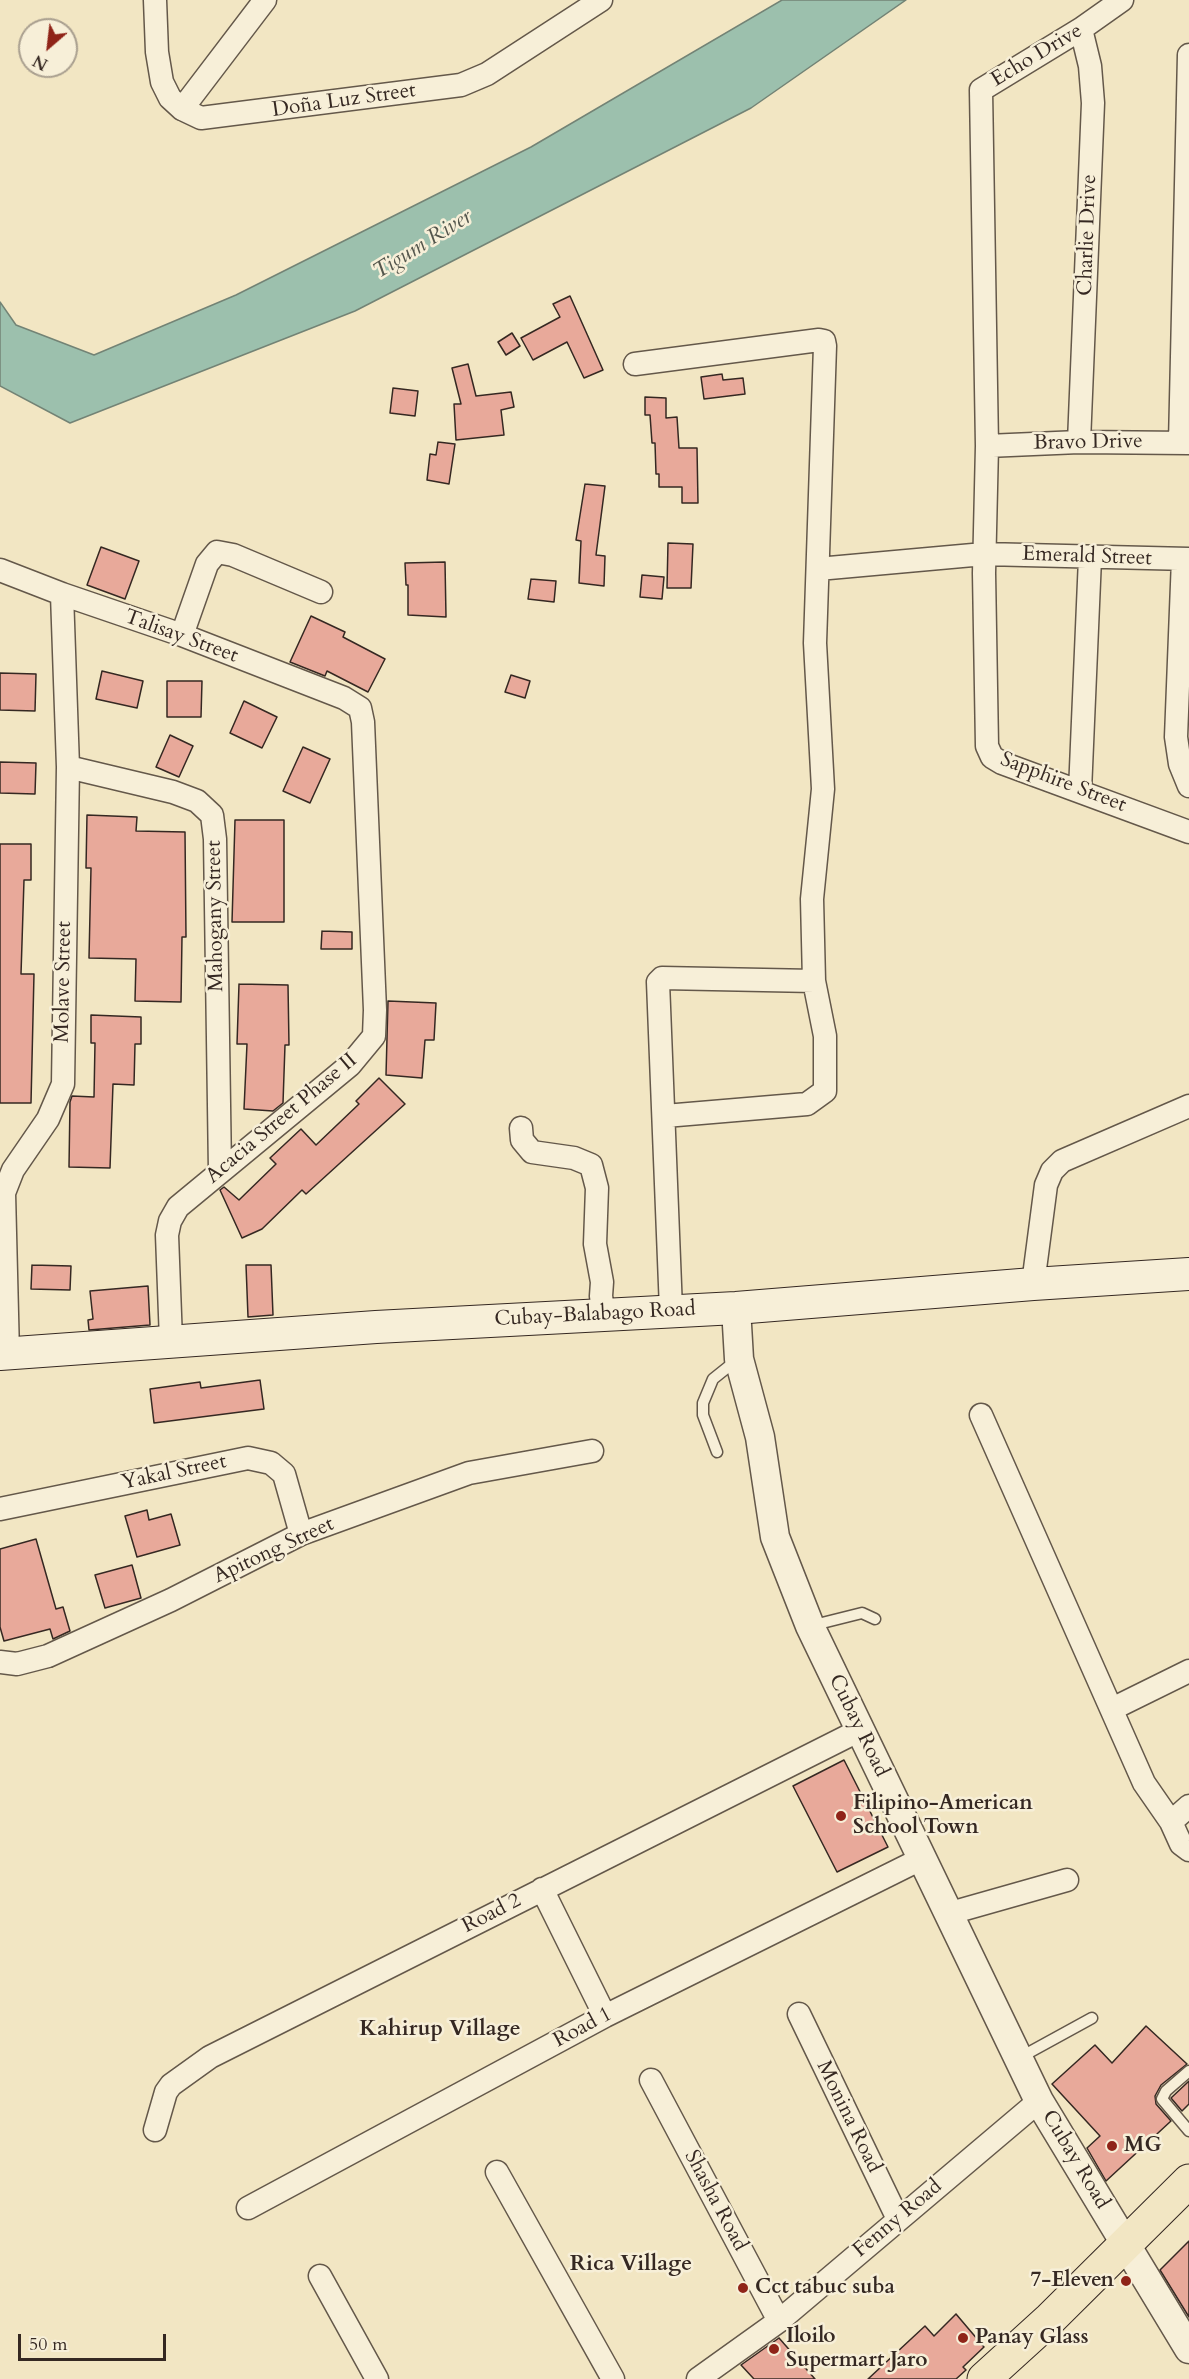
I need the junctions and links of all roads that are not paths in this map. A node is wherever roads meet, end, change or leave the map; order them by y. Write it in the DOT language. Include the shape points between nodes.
graph roads {
  1 [pos="155,0"];
  2 [pos="265,0"];
  3 [pos="601,0"];
  4 [pos="1122,0"];
  5 [pos="1081,29"];
  6 [pos="1189,55"];
  7 [pos="981,90"];
  8 [pos="182,109"];
  9 [pos="635,364"];
  10 [pos="1079,442"];
  11 [pos="1184,443"];
  12 [pos="987,446"];
  13 [pos="984,554"];
  14 [pos="1090,558"];
  15 [pos="1186,559"];
  16 [pos="818,569"];
  17 [pos="0,570"];
  18 [pos="321,592"];
  19 [pos="62,594"];
  20 [pos="182,635"];
  21 [pos="360,708"];
  22 [pos="68,767"];
  23 [pos="1189,786"];
  24 [pos="1080,791"];
  25 [pos="1189,832"];
  26 [pos="814,981"];
  27 [pos="1189,1106"];
  28 [pos="665,1116"];
  29 [pos="521,1128"];
  30 [pos="220,1171"];
  31 [pos="1189,1274"];
  32 [pos="1033,1284"];
  33 [pos="736,1308"];
  34 [pos="671,1310"];
  35 [pos="604,1316"];
  36 [pos="171,1341"];
  37 [pos="4,1354"];
  38 [pos="739,1359"];
  39 [pos="981,1415"];
  40 [pos="592,1451"];
  41 [pos="717,1452"];
  42 [pos="0,1509"];
  43 [pos="301,1534"];
  44 [pos="875,1619"];
  45 [pos="810,1626"];
  46 [pos="0,1662"];
  47 [pos="1189,1671"];
  48 [pos="1112,1709"];
  49 [pos="860,1730"];
  50 [pos="1189,1806"];
  51 [pos="1171,1822"];
  52 [pos="1189,1850"];
  53 [pos="922,1858"];
  54 [pos="1067,1880"];
  55 [pos="542,1889"];
  56 [pos="947,1914"];
  57 [pos="799,2014"];
  58 [pos="605,2016"];
  59 [pos="1092,2018"];
  60 [pos="1019,2059"];
  61 [pos="1189,2071"];
  62 [pos="651,2080"];
  63 [pos="1040,2101"];
  64 [pos="155,2130"];
  65 [pos="1189,2131"];
  66 [pos="497,2172"];
  67 [pos="1189,2181"];
  68 [pos="1189,2202"];
  69 [pos="248,2208"];
  70 [pos="898,2219"];
  71 [pos="1126,2244"];
  72 [pos="320,2276"];
  73 [pos="779,2322"];
  74 [pos="1189,2349"];
  75 [pos="377,2379"];
  76 [pos="613,2379"];
  77 [pos="698,2379"];
  78 [pos="984,2379"];
  1 -- 8 [label="street" via="162,82 170,98"];
  2 -- 8 [label="street"];
  3 -- 8 [label="street, Doña Luz Street" via="487,74 461,85 217,118 201,118"];
  4 -- 5 [label="street, Echo Drive"];
  5 -- 7 [label="street, Echo Drive"];
  5 -- 10 [label="street, Charlie Drive" via="1090,66 1093,104"];
  6 -- 11 [label="street"];
  7 -- 12 [label="street, Sapphire Street"];
  9 -- 16 [label="street" via="824,341"];
  10 -- 11 [label="street, Bravo Drive"];
  10 -- 12 [label="street, Bravo Drive"];
  12 -- 13 [label="street, Sapphire Street"];
  13 -- 14 [label="street, Emerald Street"];
  13 -- 16 [label="street, Emerald Street"];
  13 -- 24 [label="street, Sapphire Street" via="987,746 992,757 1002,763"];
  14 -- 15 [label="street, Emerald Street"];
  14 -- 24 [label="street"];
  15 -- 23 [label="street" via="1176,737 1180,764"];
  16 -- 26 [label="street" via="815,643 823,789 812,899"];
  17 -- 19 [label="street, Talisay Street"];
  18 -- 20 [label="street" via="217,552 207,564"];
  19 -- 20 [label="street, Talisay Street"];
  19 -- 22 [label="street, Molave Street"];
  20 -- 21 [label="street, Talisay Street" via="344,698"];
  21 -- 30 [label="street, Acacia Street Phase II" via="374,1036 350,1065"];
  22 -- 30 [label="street, Mahogany Street" via="173,792 196,801 212,815 216,839"];
  22 -- 37 [label="street, Molave Street" via="63,1084 48,1119 13,1170 4,1193"];
  24 -- 25 [label="street, Sapphire Street"];
  26 -- 28 [label="street" via="825,1036 825,1091 818,1098 795,1106"];
  26 -- 28 [label="street" via="662,978 658,982"];
  27 -- 32 [label="street" via="1062,1161 1052,1171 1046,1185"];
  28 -- 34 [label="street"];
  29 -- 35 [label="street" via="522,1140 532,1152 574,1158 591,1165 597,1188 595,1244"];
  30 -- 36 [label="street, Acacia Street Phase II" via="178,1207 170,1221 167,1235"];
  31 -- 32 [label="main road, Cubay-Balabago Road"];
  32 -- 33 [label="main road, Cubay-Balabago Road"];
  33 -- 34 [label="main road, Cubay-Balabago Road"];
  33 -- 38 [label="street, Cubay Road"];
  34 -- 35 [label="main road, Cubay-Balabago Road"];
  35 -- 36 [label="main road, Cubay-Balabago Road"];
  36 -- 37 [label="main road, Cubay-Balabago Road"];
  38 -- 41 [label="lane" via="713,1379 703,1403 703,1415"];
  38 -- 45 [label="street, Cubay Road" via="760,1437 775,1537"];
  39 -- 48 [label="street"];
  40 -- 43 [label="street, Apitong Street" via="469,1473"];
  42 -- 43 [label="street, Yakal Street" via="248,1458 271,1463 284,1474"];
  43 -- 46 [label="street, Apitong Street" via="48,1656 17,1664"];
  44 -- 45 [label="lane" via="862,1613"];
  45 -- 49 [label="street, Cubay Road"];
  47 -- 48 [label="street"];
  48 -- 51 [label="street" via="1144,1783"];
  49 -- 53 [label="street, Cubay Road"];
  49 -- 55 [label="street, Road 2"];
  50 -- 51 [label="street"];
  51 -- 52 [label="street" via="1181,1844"];
  53 -- 56 [label="street, Cubay Road"];
  53 -- 58 [label="street, Road 1"];
  54 -- 56 [label="street"];
  55 -- 58 [label="street"];
  55 -- 64 [label="street, Road 2" via="210,2057 171,2085"];
  56 -- 60 [label="street, Cubay Road"];
  57 -- 70 [label="street, Monina Road"];
  58 -- 69 [label="street, Road 1"];
  59 -- 60 [label="lane"];
  60 -- 63 [label="street, Cubay Road"];
  61 -- 65 [label="lane" via="1162,2099"];
  62 -- 73 [label="street, Shasha Road"];
  63 -- 70 [label="street, Fenny Road"];
  63 -- 71 [label="street, Cubay Road"];
  66 -- 76 [label="street"];
  67 -- 71 [label="main road"];
  68 -- 71 [label="main road"];
  70 -- 73 [label="street, Fenny Road"];
  71 -- 74 [label="street, Cubay Road"];
  71 -- 78 [label="main road"];
  72 -- 75 [label="street"];
  73 -- 77 [label="street, Fenny Road"];
}
